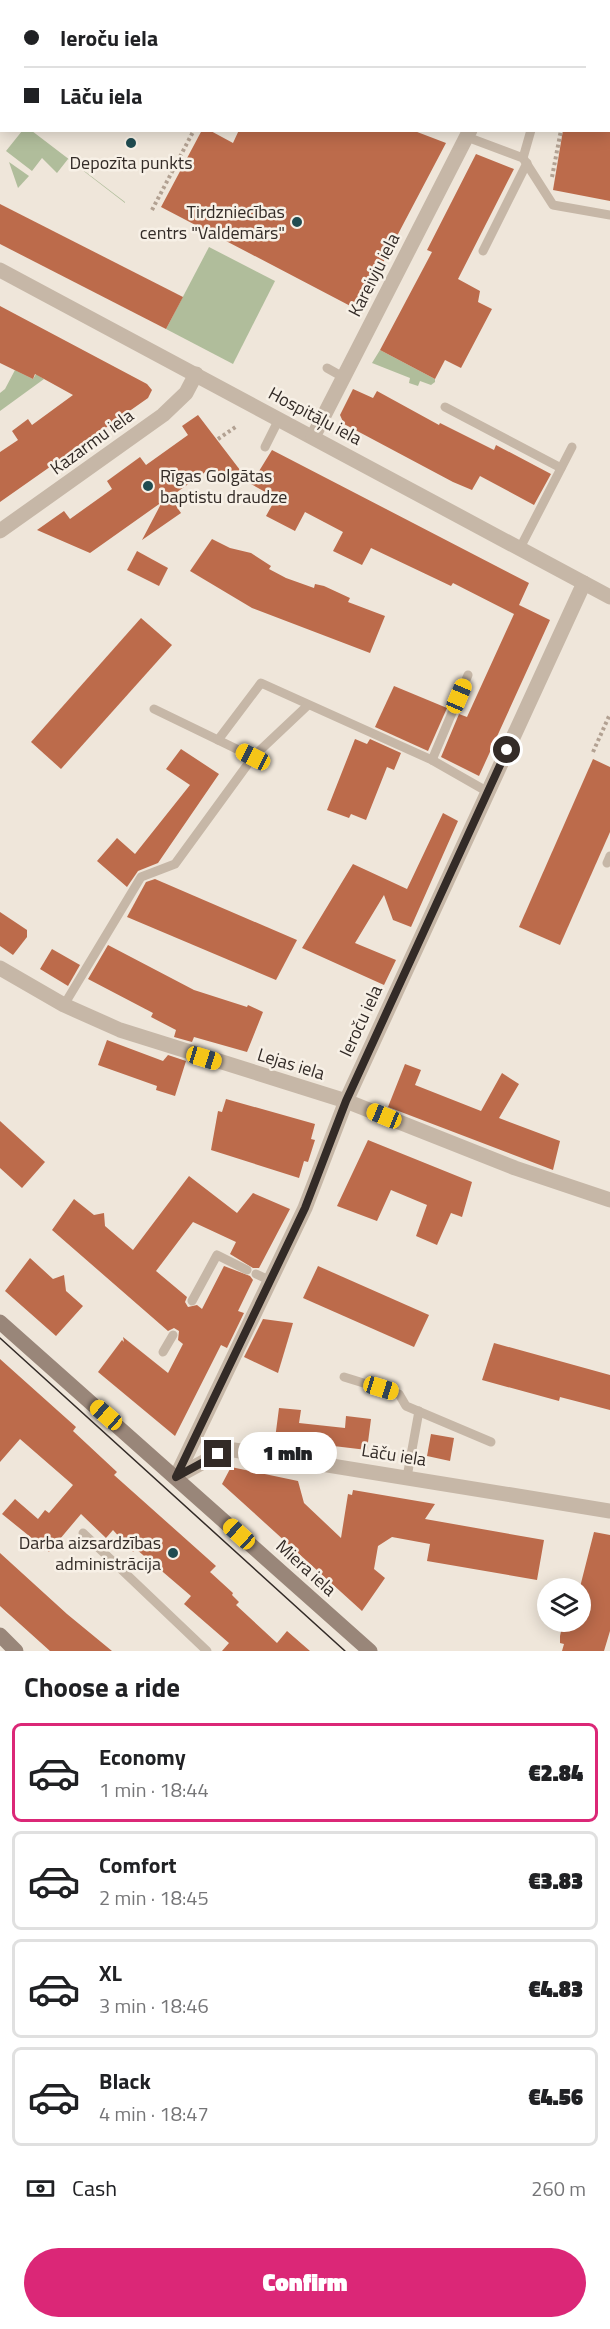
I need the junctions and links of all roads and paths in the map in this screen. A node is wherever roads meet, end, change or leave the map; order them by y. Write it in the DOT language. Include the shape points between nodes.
graph roads {
  1 [pos="193,132"];
  2 [pos="531,132"];
  3 [pos="561,132"];
  4 [pos="468,134"];
  5 [pos="525,160"];
  6 [pos="549,199"];
  7 [pos="152,210"];
  8 [pos="610,215"];
  9 [pos="483,251"];
  10 [pos="0,270"];
  11 [pos="327,368"];
  12 [pos="196,374"];
  13 [pos="343,377"];
  14 [pos="445,407"];
  15 [pos="279,419"];
  16 [pos="237,426"];
  17 [pos="313,437"];
  18 [pos="218,439"];
  19 [pos="265,447"];
  20 [pos="572,447"];
  21 [pos="561,468"];
  22 [pos="0,531"];
  23 [pos="520,548"];
  24 [pos="584,583"];
  25 [pos="610,597"];
  26 [pos="468,675"];
  27 [pos="307,706"];
  28 [pos="154,709"];
  29 [pos="610,714"];
  30 [pos="218,740"];
  31 [pos="593,752"];
  32 [pos="253,757"];
  33 [pos="432,760"];
  34 [pos="488,792"];
  35 [pos="0,968"];
  36 [pos="64,1005"];
  37 [pos="346,1101"];
  38 [pos="610,1200"];
  39 [pos="271,1281"];
  40 [pos="192,1301"];
  41 [pos="0,1322"];
  42 [pos="173,1335"];
  43 [pos="163,1352"];
  44 [pos="344,1377"];
  45 [pos="418,1412"];
  46 [pos="491,1442"];
  47 [pos="176,1477"];
  48 [pos="407,1477"];
  49 [pos="610,1511"];
  50 [pos="83,1533"];
  51 [pos="0,1635"];
  52 [pos="16,1651"];
  53 [pos="207,1651"];
  54 [pos="370,1651"];
  1 -- 7 [label="path"];
  2 -- 5 [label="lane"];
  3 -- 6 [label="path"];
  4 -- 5 [label="lane"];
  4 -- 13 [label="street, Kareivju iela"];
  5 -- 6 [label="lane"];
  5 -- 9 [label="lane"];
  6 -- 8 [label="lane" via="553,205"];
  10 -- 12 [label="street, Hospitāļu iela"];
  11 -- 13 [label="lane"];
  12 -- 15 [label="street, Hospitāļu iela"];
  12 -- 22 [label="street, Kazarmu iela" via="186,393 163,415"];
  13 -- 17 [label="street, Kareivju iela"];
  14 -- 21 [label="lane"];
  15 -- 17 [label="street, Hospitāļu iela"];
  15 -- 19 [label="lane"];
  16 -- 18 [label="path"];
  17 -- 23 [label="street, Hospitāļu iela"];
  20 -- 21 [label="lane"];
  21 -- 23 [label="lane"];
  23 -- 24 [label="street, Hospitāļu iela"];
  24 -- 25 [label="street, Hospitāļu iela"];
  24 -- 34 [label="street, Ieroču iela"];
  26 -- 33 [label="lane"];
  27 -- 30 [label="lane" via="261,683"];
  27 -- 32 [label="lane"];
  27 -- 33 [label="lane"];
  28 -- 30 [label="lane"];
  29 -- 31 [label="path"];
  30 -- 32 [label="lane"];
  32 -- 36 [label="lane" via="175,864 141,877"];
  33 -- 34 [label="lane"];
  34 -- 37 [label="street, Ieroču iela"];
  35 -- 36 [label="street, Lejas iela"];
  36 -- 37 [label="street, Lejas iela" via="164,1046"];
  37 -- 38 [label="street, Lejas iela" via="514,1168"];
  37 -- 39 [label="street, Ieroču iela" via="305,1208"];
  39 -- 40 [label="lane" via="217,1255"];
  39 -- 47 [label="street, Ieroču iela"];
  41 -- 47 [label="street, Miera iela"];
  42 -- 43 [label="lane"];
  44 -- 45 [label="lane" via="399,1394 405,1406"];
  45 -- 46 [label="lane"];
  45 -- 48 [label="lane"];
  47 -- 48 [label="street, Lāču iela" via="218,1454 234,1450"];
  47 -- 54 [label="street, Miera iela"];
  48 -- 49 [label="street, Lāču iela"];
  50 -- 53 [label="lane"];
  51 -- 52 [label="street"];
}
